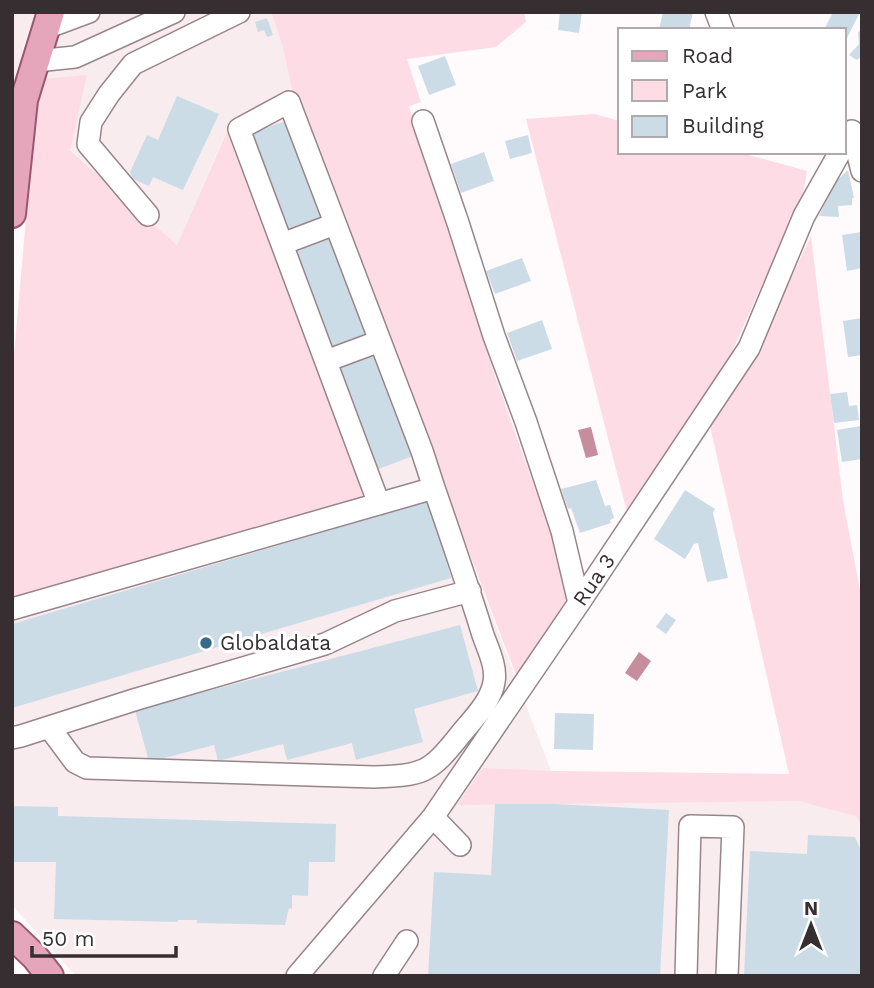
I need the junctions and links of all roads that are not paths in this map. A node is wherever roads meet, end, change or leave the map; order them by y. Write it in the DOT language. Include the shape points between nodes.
graph roads {
  1 [pos="89,12"];
  2 [pos="174,12"];
  3 [pos="239,12"];
  4 [pos="48,20"];
  5 [pos="36,61"];
  6 [pos="423,121"];
  7 [pos="16,128"];
  8 [pos="851,135"];
  9 [pos="839,154"];
  10 [pos="862,171"];
  11 [pos="12,214"];
  12 [pos="148,215"];
  13 [pos="335,224"];
  14 [pos="282,244"];
  15 [pos="380,341"];
  16 [pos="326,361"];
  17 [pos="434,488"];
  18 [pos="379,504"];
  19 [pos="470,591"];
  20 [pos="579,603"];
  21 [pos="12,609"];
  22 [pos="49,727"];
  23 [pos="12,738"];
  24 [pos="433,817"];
  25 [pos="460,845"];
  26 [pos="12,935"];
  27 [pos="407,941"];
  28 [pos="50,976"];
  29 [pos="297,976"];
  30 [pos="384,976"];
  31 [pos="686,976"];
  32 [pos="727,976"];
  1 -- 4 [label="street"];
  2 -- 5 [label="street" via="75,57"];
  3 -- 12 [label="street" via="133,64 91,122 88,144"];
  4 -- 5 [label="main road"];
  5 -- 7 [label="main road"];
  6 -- 20 [label="street" via="562,531"];
  7 -- 11 [label="main road"];
  8 -- 10 [label="street"];
  9 -- 20 [label="street, Rua 3" via="804,216 749,348"];
  13 -- 14 [label="street"];
  13 -- 14 [label="street" via="289,102 239,129"];
  13 -- 15 [label="street"];
  14 -- 16 [label="street"];
  15 -- 16 [label="street"];
  15 -- 17 [label="street"];
  16 -- 18 [label="street"];
  17 -- 18 [label="street"];
  17 -- 19 [label="street"];
  18 -- 21 [label="street"];
  19 -- 22 [label="street" via="395,611 325,643"];
  19 -- 22 [label="street" via="494,683 481,709 443,757 422,772 374,777 88,768 75,762"];
  20 -- 24 [label="street, Rua 3"];
  22 -- 23 [label="street"];
  24 -- 25 [label="street"];
  24 -- 29 [label="street, Rua 3"];
  26 -- 28 [label="main road"];
  27 -- 30 [label="street"];
  31 -- 32 [label="street" via="690,826 733,827"];
}
